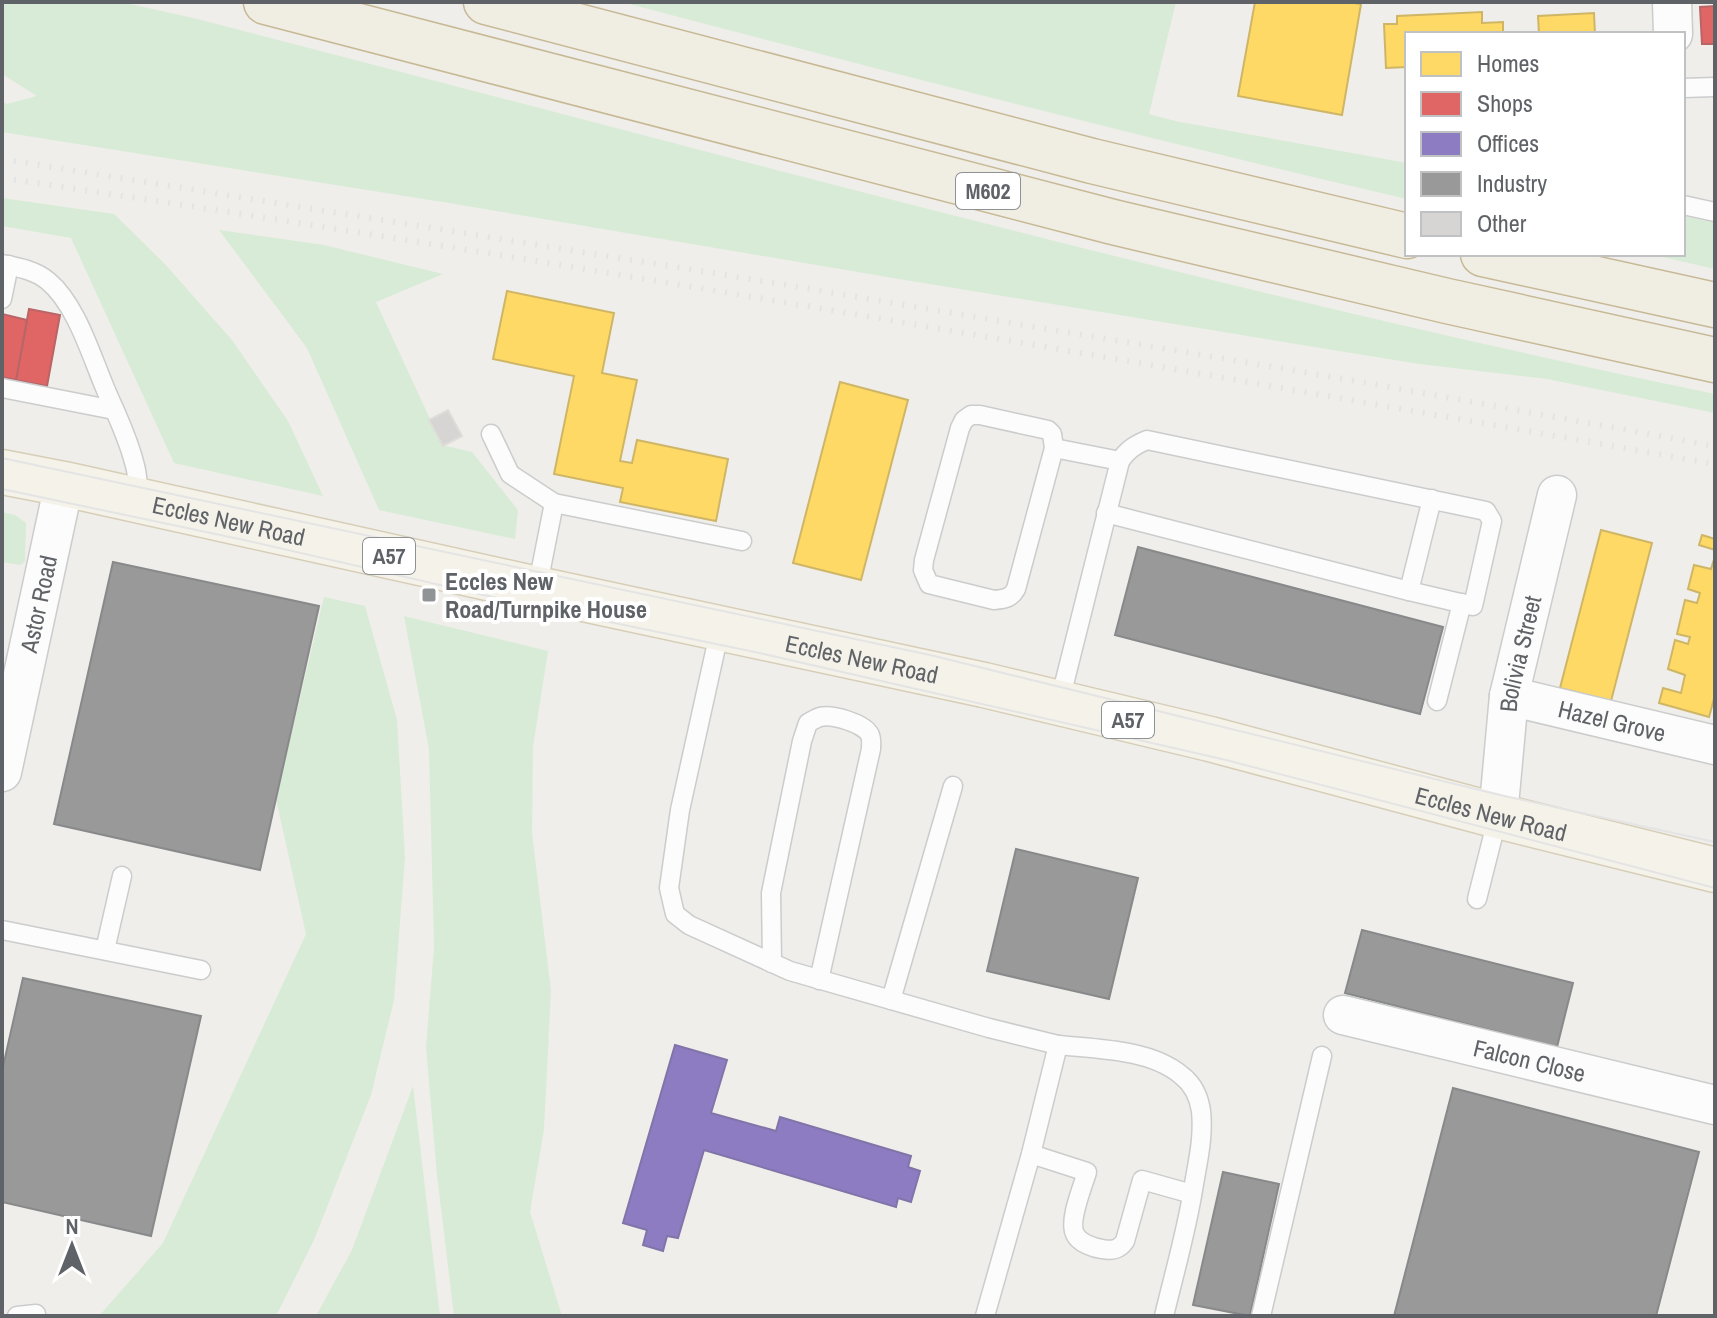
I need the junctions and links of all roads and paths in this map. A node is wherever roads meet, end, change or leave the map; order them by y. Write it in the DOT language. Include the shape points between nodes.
graph roads {
  1 [pos="266,2"];
  2 [pos="486,2"];
  3 [pos="1672,2"];
  4 [pos="1673,32"];
  5 [pos="1715,87"];
  6 [pos="1685,88"];
  7 [pos="1685,205"];
  8 [pos="1715,212"];
  9 [pos="1405,236"];
  10 [pos="1492,256"];
  11 [pos="5,264"];
  12 [pos="2,299"];
  13 [pos="1715,305"];
  14 [pos="1715,360"];
  15 [pos="2,388"];
  16 [pos="114,410"];
  17 [pos="491,434"];
  18 [pos="1054,448"];
  19 [pos="1120,461"];
  20 [pos="2,472"];
  21 [pos="64,484"];
  22 [pos="1557,495"];
  23 [pos="1432,499"];
  24 [pos="139,500"];
  25 [pos="554,503"];
  26 [pos="1106,513"];
  27 [pos="742,541"];
  28 [pos="537,589"];
  29 [pos="1409,591"];
  30 [pos="1462,603"];
  31 [pos="720,629"];
  32 [pos="1509,696"];
  33 [pos="1437,701"];
  34 [pos="1059,704"];
  35 [pos="1715,745"];
  36 [pos="2,772"];
  37 [pos="953,786"];
  38 [pos="1498,816"];
  39 [pos="1715,870"];
  40 [pos="122,876"];
  41 [pos="1477,899"];
  42 [pos="2,930"];
  43 [pos="105,950"];
  44 [pos="772,963"];
  45 [pos="201,970"];
  46 [pos="819,980"];
  47 [pos="891,1000"];
  48 [pos="1343,1015"];
  49 [pos="1058,1045"];
  50 [pos="1322,1056"];
  51 [pos="1715,1105"];
  52 [pos="1031,1154"];
  53 [pos="1192,1194"];
  54 [pos="985,1316"];
  55 [pos="1164,1316"];
  56 [pos="1261,1316"];
  1 -- 14 [label="highway, M602" via="1113,222"];
  2 -- 9 [label="highway, M602" via="1092,161"];
  3 -- 4 [label="street"];
  5 -- 6 [label="lane"];
  7 -- 8 [label="lane"];
  10 -- 13 [label="highway"];
  11 -- 12 [label="lane"];
  11 -- 16 [label="lane" via="45,279 61,293"];
  15 -- 16 [label="lane"];
  16 -- 24 [label="lane" via="136,466"];
  17 -- 25 [label="lane" via="510,474"];
  18 -- 18 [label="lane" via="1012,596 994,600 929,584 924,560 964,420 980,415 1048,430"];
  18 -- 19 [label="lane"];
  19 -- 23 [label="lane" via="1147,440"];
  19 -- 26 [label="lane"];
  20 -- 21 [label="main road, Eccles New Road / A57"];
  21 -- 24 [label="main road, Eccles New Road / A57"];
  21 -- 36 [label="street, Astor Road"];
  22 -- 32 [label="street, Bolivia Street"];
  23 -- 29 [label="lane"];
  23 -- 30 [label="lane" via="1486,511 1492,521 1473,606"];
  24 -- 28 [label="main road, Eccles New Road / A57"];
  25 -- 27 [label="lane"];
  25 -- 28 [label="lane"];
  26 -- 29 [label="lane"];
  26 -- 34 [label="lane"];
  28 -- 31 [label="main road, Eccles New Road / A57"];
  29 -- 30 [label="lane"];
  30 -- 33 [label="lane"];
  31 -- 34 [label="main road, Eccles New Road / A57"];
  31 -- 44 [label="lane" via="680,810 669,888 675,914 689,925"];
  32 -- 35 [label="street, Hazel Grove"];
  32 -- 38 [label="street, Bolivia Street"];
  34 -- 38 [label="main road, Eccles New Road / A57"];
  37 -- 47 [label="lane"];
  38 -- 39 [label="main road, Eccles New Road / A57"];
  38 -- 41 [label="lane"];
  40 -- 43 [label="lane"];
  42 -- 43 [label="lane"];
  43 -- 45 [label="lane"];
  44 -- 46 [label="lane"];
  44 -- 46 [label="lane" via="771,893 802,741 808,723 820,717 849,721 870,735 871,749"];
  46 -- 47 [label="lane"];
  47 -- 49 [label="lane"];
  48 -- 51 [label="street, Falcon Close"];
  49 -- 52 [label="lane"];
  49 -- 53 [label="lane" via="1127,1052 1183,1075 1196,1092 1201,1113"];
  50 -- 56 [label="lane"];
  52 -- 53 [label="lane" via="1087,1172 1073,1219 1074,1234 1104,1249 1121,1247 1125,1241 1142,1180"];
  52 -- 54 [label="lane"];
  53 -- 55 [label="lane"];
}
